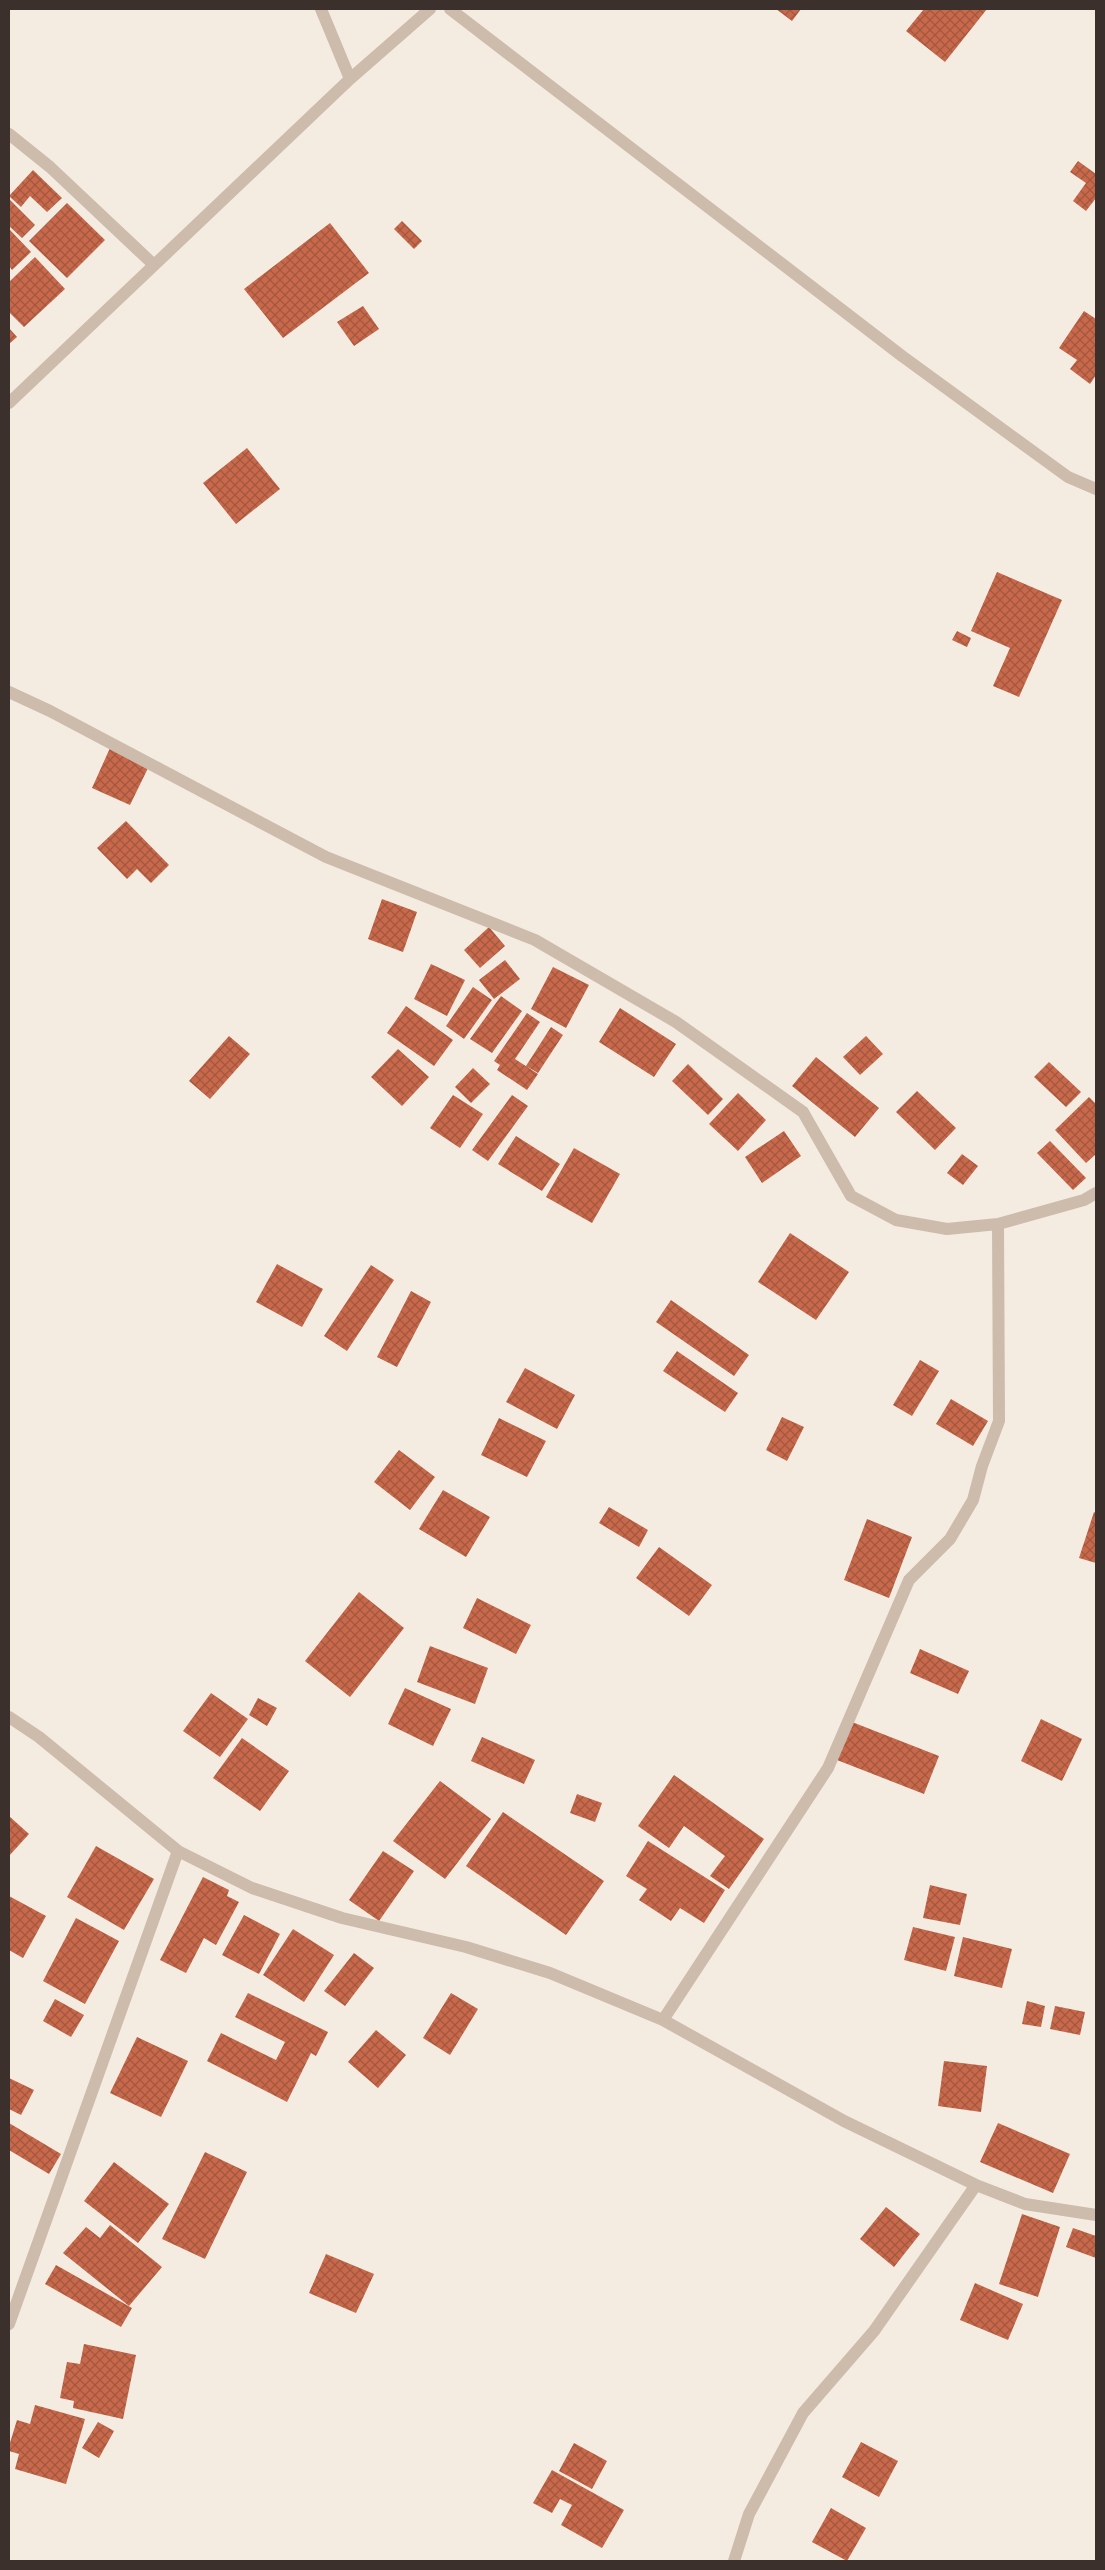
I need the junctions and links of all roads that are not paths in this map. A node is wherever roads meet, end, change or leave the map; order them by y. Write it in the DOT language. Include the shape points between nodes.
graph roads {
  1 [pos="321,9"];
  2 [pos="430,9"];
  3 [pos="450,9"];
  4 [pos="350,79"];
  5 [pos="9,134"];
  6 [pos="154,265"];
  7 [pos="9,403"];
  8 [pos="1096,490"];
  9 [pos="9,692"];
  10 [pos="1096,1193"];
  11 [pos="998,1224"];
  12 [pos="9,1717"];
  13 [pos="178,1851"];
  14 [pos="663,2020"];
  15 [pos="976,2185"];
  16 [pos="1096,2215"];
  17 [pos="9,2324"];
  18 [pos="734,2561"];
  1 -- 4 [label="street"];
  2 -- 4 [label="street"];
  3 -- 8 [label="street" via="902,356 1068,477"];
  4 -- 6 [label="street"];
  5 -- 6 [label="street" via="50,166"];
  6 -- 7 [label="street"];
  9 -- 11 [label="street" via="326,857 535,940 676,1022 803,1112 851,1196 896,1220 946,1229"];
  10 -- 11 [label="street" via="1084,1200"];
  11 -- 14 [label="street" via="999,1420 972,1500 950,1539 909,1580 828,1768"];
  12 -- 13 [label="street" via="39,1737"];
  13 -- 14 [label="street" via="252,1888 342,1918 466,1947 550,1972"];
  13 -- 17 [label="street"];
  14 -- 15 [label="street" via="844,2121"];
  15 -- 16 [label="street" via="1025,2204"];
  15 -- 18 [label="street" via="874,2331 803,2413 749,2514"];
}
